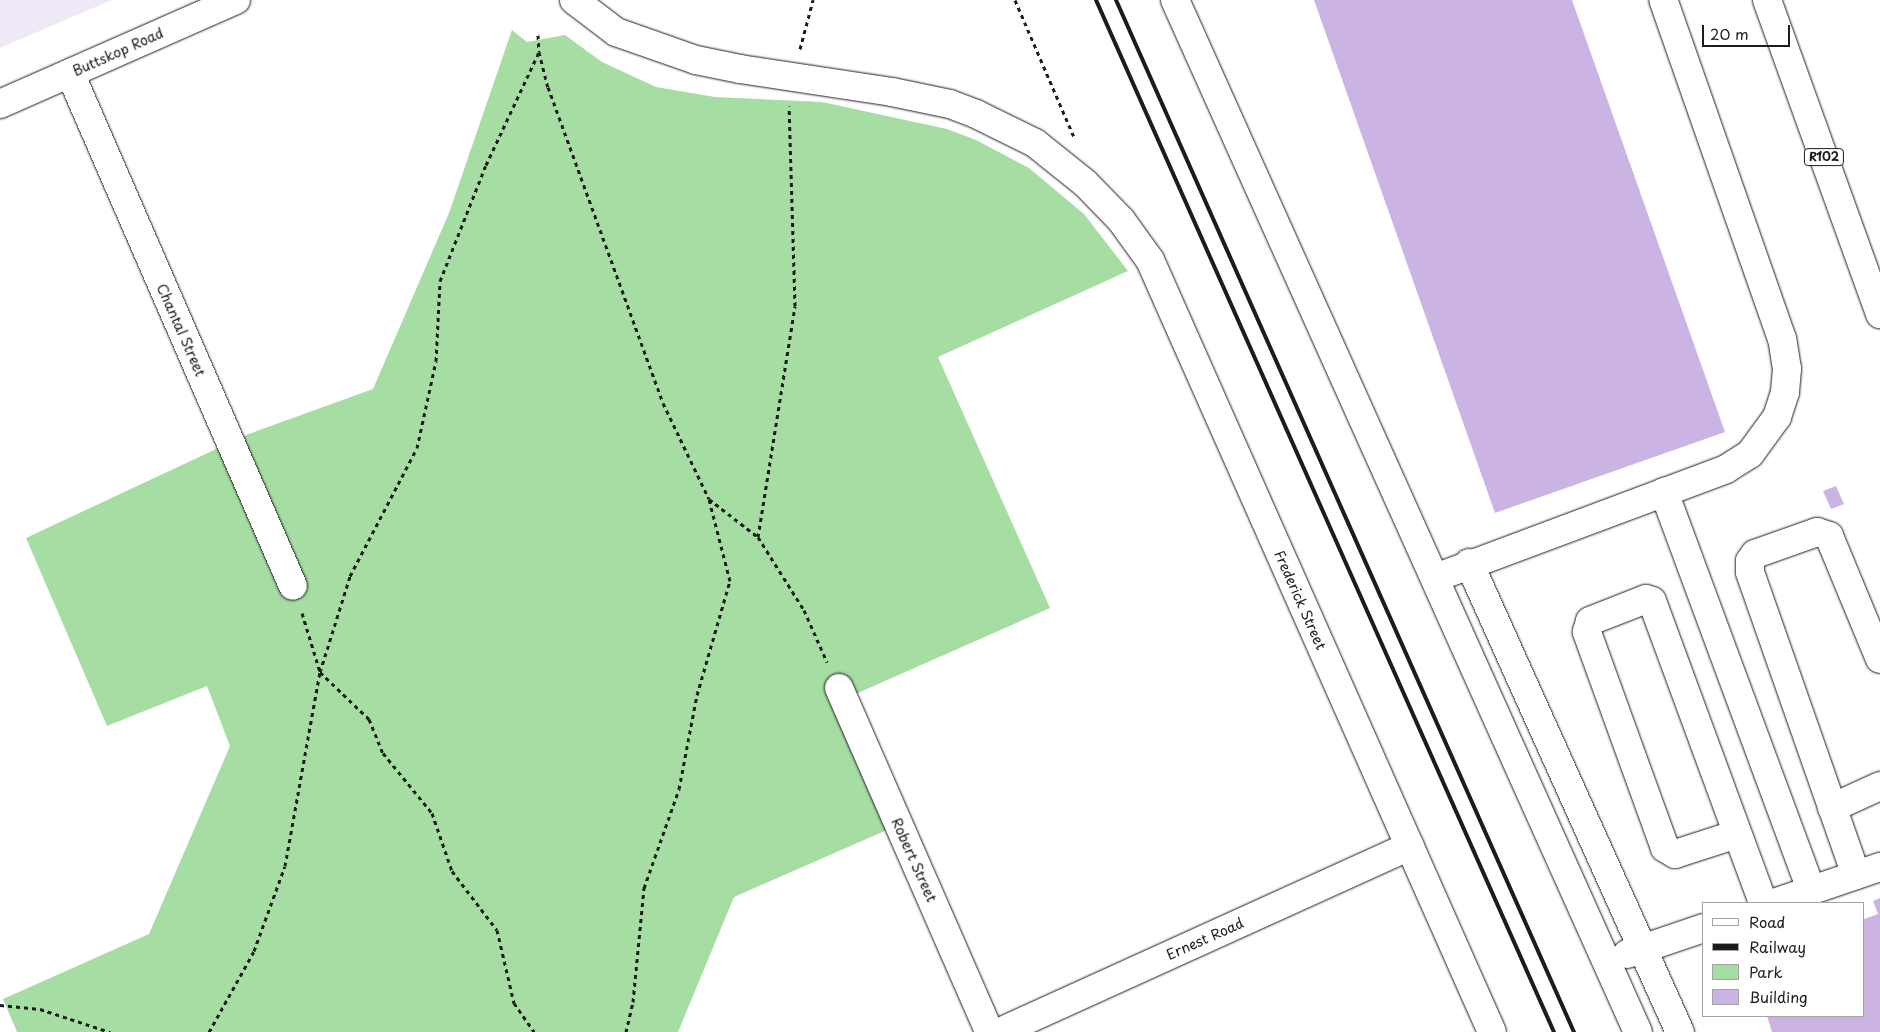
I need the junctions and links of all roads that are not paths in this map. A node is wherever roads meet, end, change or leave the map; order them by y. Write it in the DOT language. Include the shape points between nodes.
graph roads {
  1 [pos="236,0"];
  2 [pos="574,0"];
  3 [pos="1175,0"];
  4 [pos="1663,0"];
  5 [pos="1767,0"];
  6 [pos="70,73"];
  7 [pos="0,104"];
  8 [pos="1880,314"];
  9 [pos="1664,492"];
  10 [pos="1469,563"];
  11 [pos="1435,578"];
  12 [pos="293,586"];
  13 [pos="1880,659"];
  14 [pos="839,688"];
  15 [pos="1880,786"];
  16 [pos="1832,808"];
  17 [pos="1737,834"];
  18 [pos="1410,846"];
  19 [pos="1868,871"];
  20 [pos="1811,890"];
  21 [pos="1763,902"];
  22 [pos="1777,902"];
  23 [pos="1702,929"];
  24 [pos="1643,948"];
  25 [pos="1607,962"];
  26 [pos="989,1032"];
  27 [pos="1000,1032"];
  28 [pos="1492,1032"];
  29 [pos="1638,1032"];
  30 [pos="1680,1032"];
  1 -- 6 [label="street, Buttskop Road"];
  2 -- 18 [label="street, Frederick Street" via="579,7 616,32 659,48 740,70 892,92 959,108 1035,143 1085,183 1121,220 1150,260"];
  3 -- 11 [label="street"];
  4 -- 9 [label="street" via="1782,339 1787,369 1785,392 1777,417 1750,454 1726,469"];
  5 -- 8 [label="street, R102"];
  6 -- 7 [label="street, Buttskop Road"];
  6 -- 12 [label="street, Chantal Street"];
  9 -- 10 [label="street"];
  9 -- 20 [label="street"];
  10 -- 11 [label="street"];
  10 -- 24 [label="street"];
  11 -- 25 [label="street"];
  13 -- 16 [label="street" via="1829,536 1817,532 1755,554 1750,561 1750,572"];
  14 -- 26 [label="street, Robert Street"];
  15 -- 16 [label="street"];
  16 -- 19 [label="street"];
  17 -- 17 [label="street" via="1652,601 1646,600 1590,621 1587,632 1665,848 1675,854"];
  17 -- 21 [label="street"];
  18 -- 27 [label="street, Ernest Road"];
  18 -- 28 [label="street, Frederick Street"];
  19 -- 20 [label="street"];
  20 -- 22 [label="street"];
  23 -- 24 [label="street"];
  24 -- 25 [label="street"];
  24 -- 30 [label="street"];
  25 -- 29 [label="street"];
}
